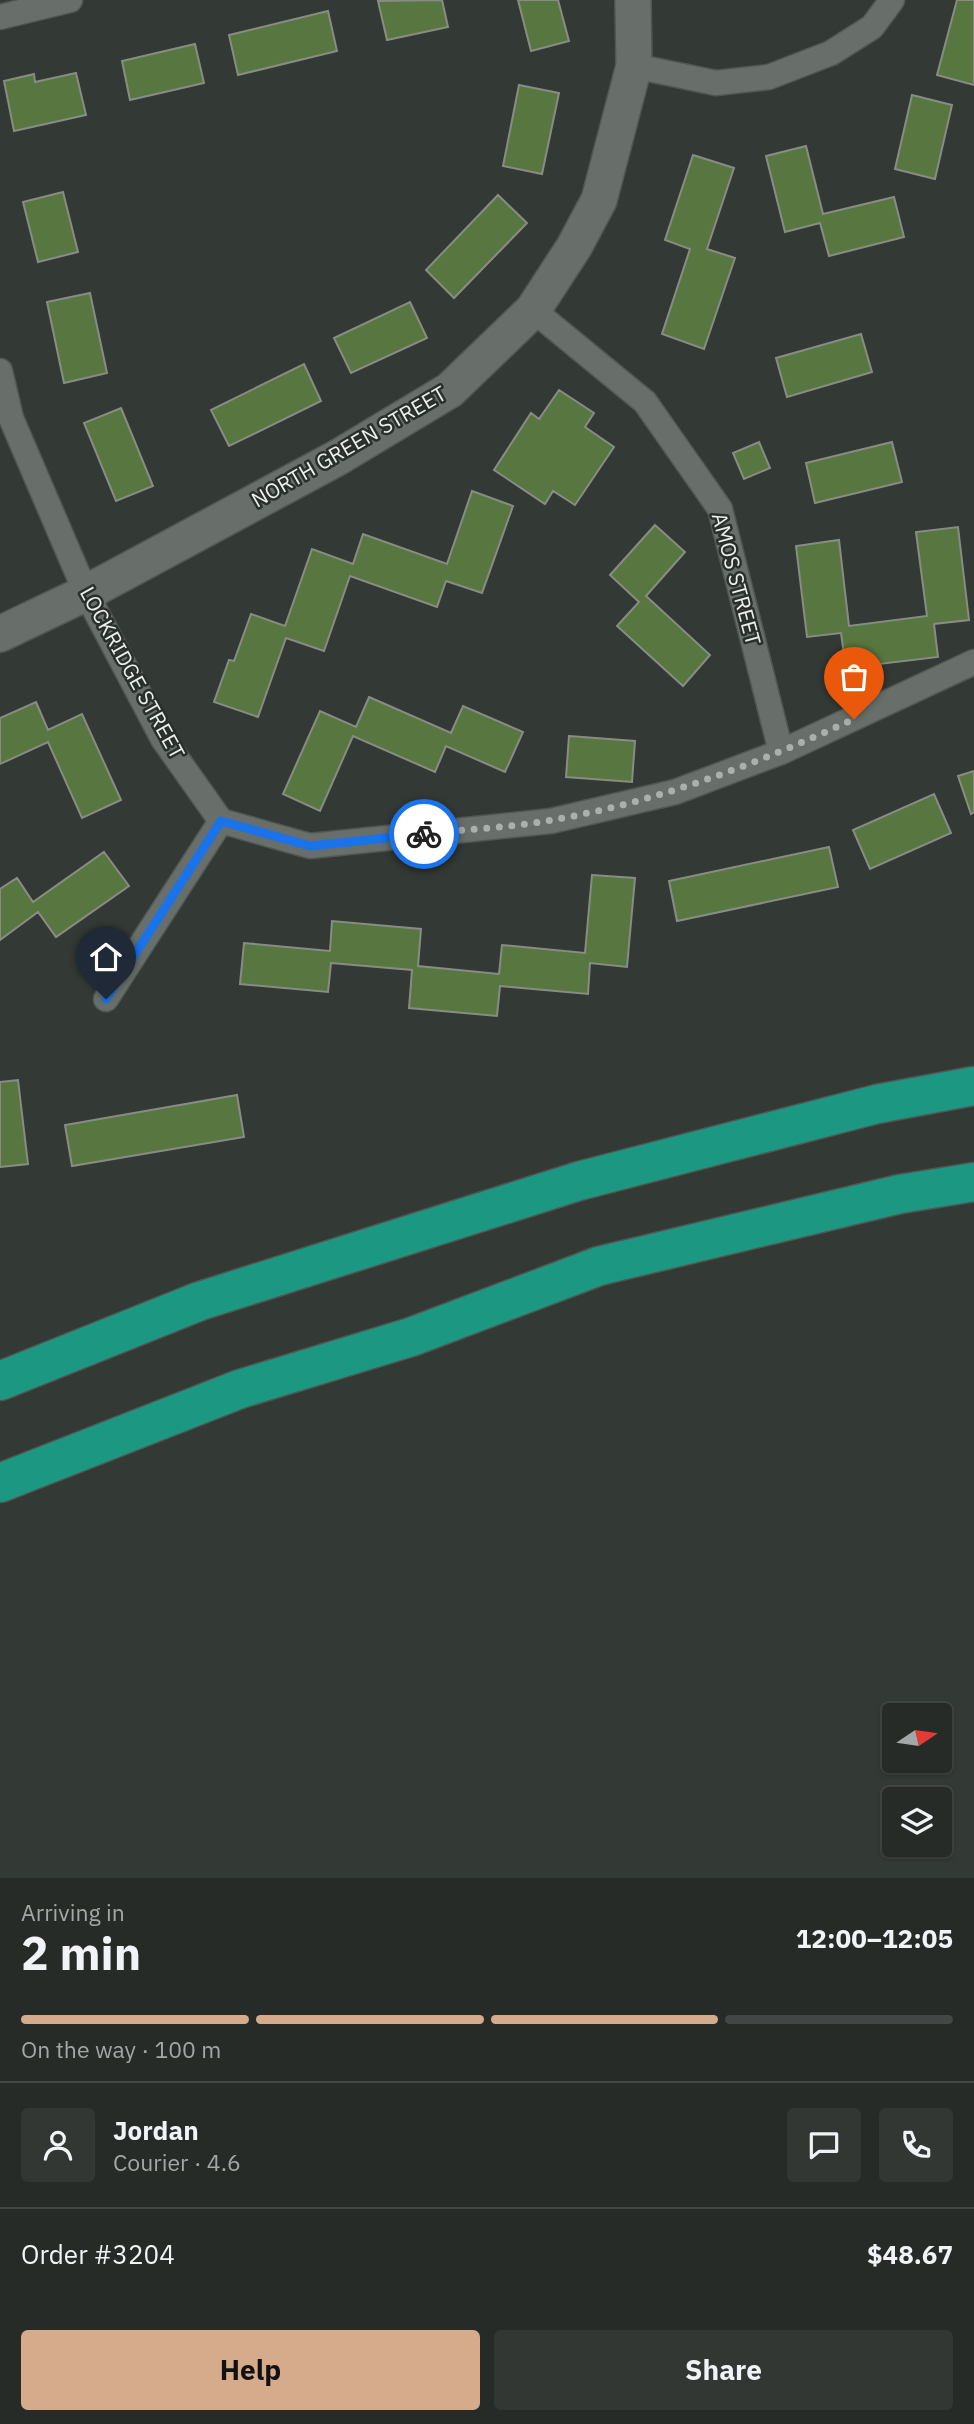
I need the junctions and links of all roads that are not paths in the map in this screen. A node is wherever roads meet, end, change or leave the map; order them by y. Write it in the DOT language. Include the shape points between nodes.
graph roads {
  1 [pos="70,0"];
  2 [pos="633,0"];
  3 [pos="892,0"];
  4 [pos="0,17"];
  5 [pos="634,66"];
  6 [pos="533,310"];
  7 [pos="0,371"];
  8 [pos="86,593"];
  9 [pos="0,634"];
  10 [pos="974,663"];
  11 [pos="782,752"];
  12 [pos="221,821"];
  13 [pos="106,999"];
  14 [pos="974,1086"];
  15 [pos="974,1182"];
  16 [pos="0,1381"];
  17 [pos="0,1483"];
  1 -- 4 [label="street"];
  2 -- 5 [label="street, NORTH GREEN STREET"];
  3 -- 5 [label="street" via="872,27 800,68 769,77 716,83"];
  5 -- 6 [label="street, NORTH GREEN STREET" via="599,200"];
  6 -- 8 [label="street, NORTH GREEN STREET" via="450,390 337,458"];
  6 -- 11 [label="street, AMOS STREET" via="645,402 720,509"];
  7 -- 8 [label="street, LOCKRIDGE STREET" via="11,418"];
  8 -- 9 [label="street, NORTH GREEN STREET"];
  8 -- 12 [label="street, LOCKRIDGE STREET" via="163,739"];
  10 -- 11 [label="street"];
  11 -- 12 [label="street" via="675,792 551,821 310,846"];
  12 -- 13 [label="street"];
  14 -- 16 [label="highway" via="877,1104 579,1181 200,1301"];
  15 -- 17 [label="highway" via="900,1194 599,1266 411,1337 240,1389"];
}
